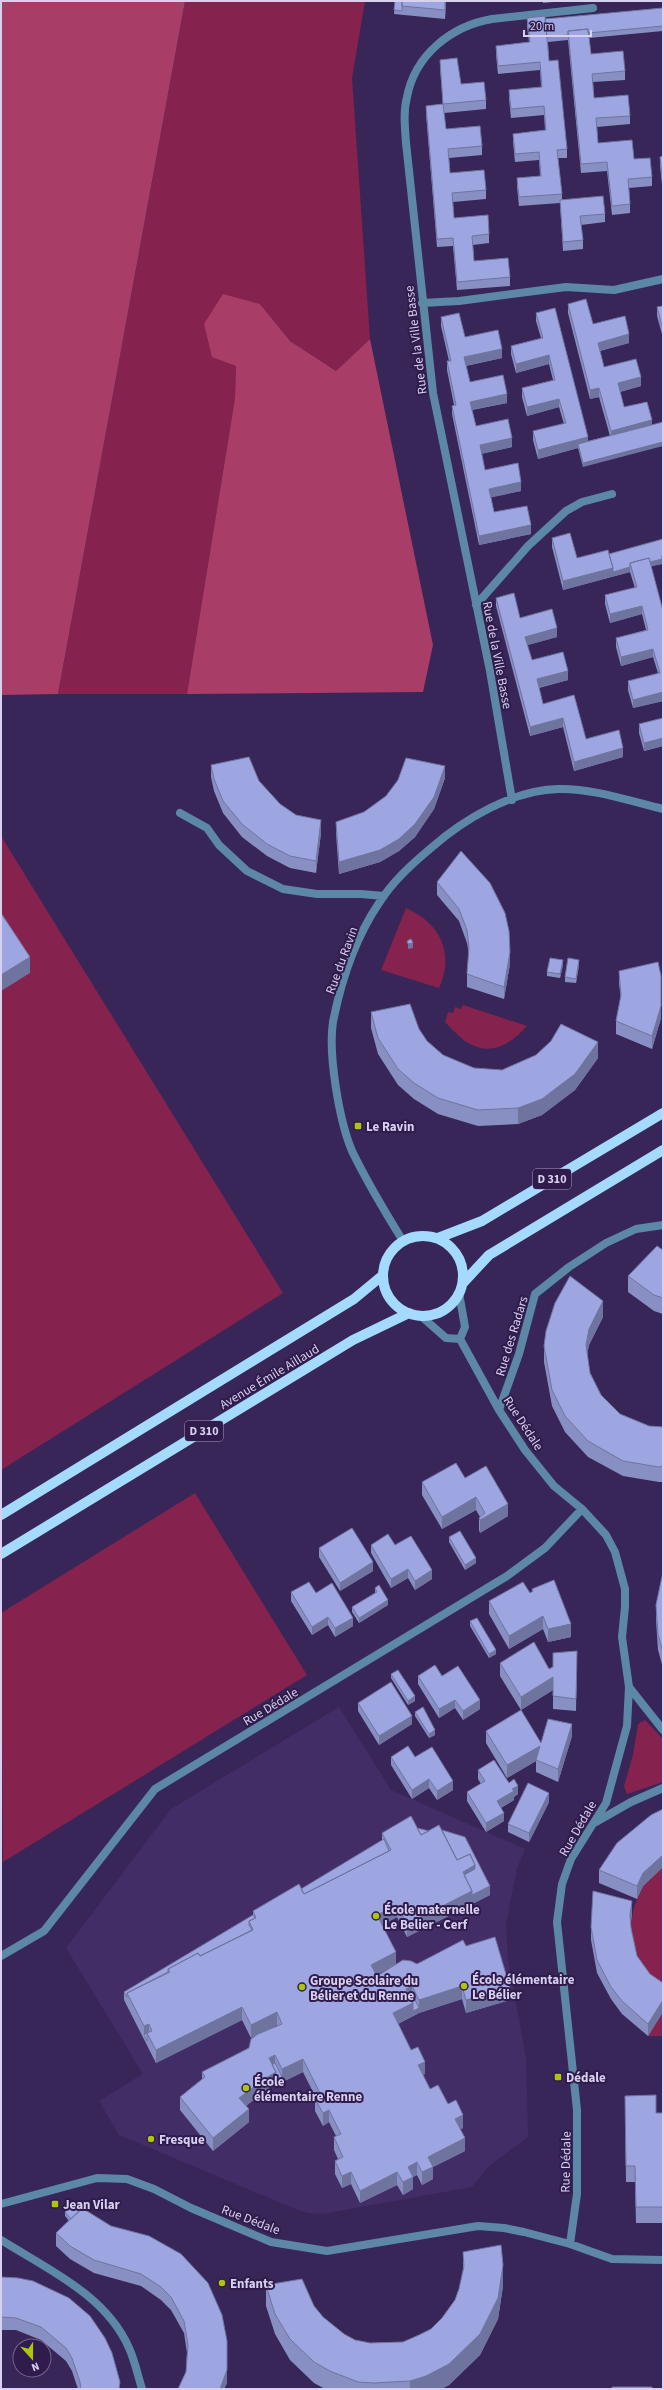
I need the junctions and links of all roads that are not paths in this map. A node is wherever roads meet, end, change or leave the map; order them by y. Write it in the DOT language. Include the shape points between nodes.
graph roads {
  1 [pos="594,8"];
  2 [pos="663,279"];
  3 [pos="422,303"];
  4 [pos="612,494"];
  5 [pos="476,605"];
  6 [pos="512,800"];
  7 [pos="663,809"];
  8 [pos="180,813"];
  9 [pos="384,896"];
  10 [pos="663,1113"];
  11 [pos="663,1150"];
  12 [pos="663,1225"];
  13 [pos="438,1238"];
  14 [pos="403,1241"];
  15 [pos="383,1275"];
  16 [pos="463,1283"];
  17 [pos="459,1294"];
  18 [pos="409,1313"];
  19 [pos="421,1316"];
  20 [pos="460,1339"];
  21 [pos="499,1410"];
  22 [pos="582,1509"];
  23 [pos="1,1515"];
  24 [pos="1,1554"];
  25 [pos="629,1687"];
  26 [pos="663,1730"];
  27 [pos="663,1788"];
  28 [pos="595,1822"];
  29 [pos="1,1956"];
  30 [pos="1,2204"];
  31 [pos="1,2240"];
  32 [pos="570,2244"];
  33 [pos="663,2260"];
  34 [pos="142,2389"];
  1 -- 3 [label="street, Rue de la Ville Basse" via="476,22 447,37 431,50 419,65 408,92 404,119"];
  2 -- 3 [label="street" via="614,290 566,287 459,301"];
  3 -- 5 [label="street, Rue de la Ville Basse" via="433,393"];
  4 -- 5 [label="street" via="582,502 566,511 528,546"];
  5 -- 6 [label="street, Rue de la Ville Basse" via="500,723"];
  6 -- 7 [label="street, Rue du Ravin" via="536,791 581,790"];
  6 -- 9 [label="street, Rue du Ravin" via="477,816 443,837 403,872"];
  8 -- 9 [label="street" via="208,828 220,846 247,871 283,889 317,894"];
  9 -- 14 [label="street, Rue du Ravin" via="360,937 335,1016 334,1079 352,1150"];
  10 -- 13 [label="main road, D 310" via="482,1221"];
  11 -- 16 [label="main road, D 310" via="490,1256"];
  12 -- 21 [label="street, Rue des Radars" via="636,1229 606,1243 569,1266 535,1294 519,1354"];
  13 -- 14 [label="main road" via="426,1236"];
  13 -- 16 [label="main road" via="450,1246 458,1256 463,1269"];
  14 -- 15 [label="main road" via="389,1256"];
  15 -- 18 [label="main road" via="390,1298 398,1307"];
  15 -- 23 [label="main road, Avenue Émile Aillaud / D 310" via="354,1299"];
  16 -- 17 [label="main road"];
  17 -- 19 [label="main road" via="444,1310 433,1315"];
  17 -- 20 [label="street" via="465,1327"];
  18 -- 19 [label="main road"];
  18 -- 24 [label="main road, Avenue Émile Aillaud / D 310" via="363,1334"];
  19 -- 20 [label="street" via="446,1338"];
  20 -- 21 [label="street, Rue Dédale"];
  21 -- 22 [label="street, Rue Dédale" via="525,1450 554,1486"];
  22 -- 25 [label="street, Rue Dédale" via="606,1535 621,1571 626,1607 622,1637"];
  22 -- 29 [label="street, Rue Dédale" via="545,1548 507,1576 155,1789 44,1932"];
  25 -- 26 [label="street, Rue Dédale"];
  25 -- 28 [label="street, Rue Dédale" via="627,1726 620,1757 606,1803"];
  27 -- 28 [label="street"];
  28 -- 32 [label="street, Rue Dédale" via="571,1859 562,1884 557,1922 577,2110 577,2194"];
  30 -- 32 [label="street, Rue Dédale" via="97,2178 127,2180 154,2189 191,2208 271,2242 327,2251 478,2226 504,2228"];
  31 -- 34 [label="street" via="72,2282 111,2318 129,2348"];
  32 -- 33 [label="street, Rue Dédale" via="612,2259"];
}
